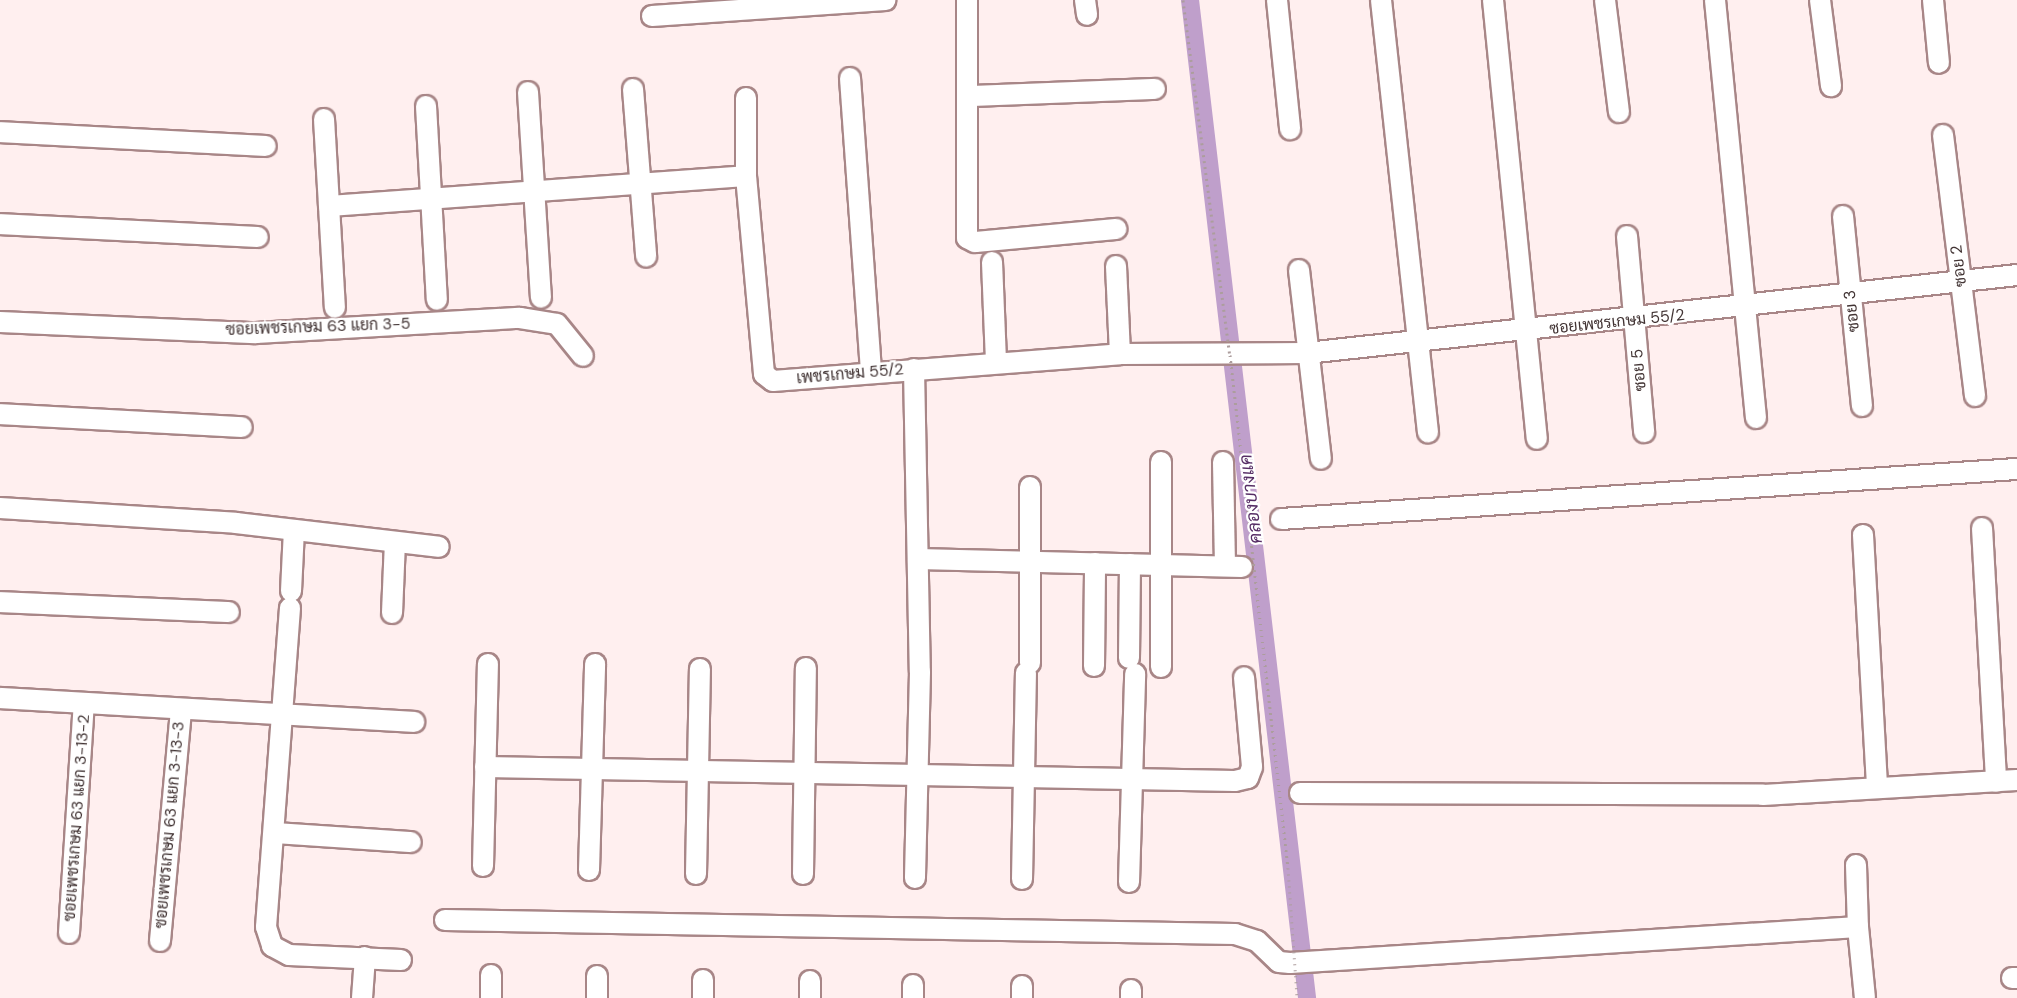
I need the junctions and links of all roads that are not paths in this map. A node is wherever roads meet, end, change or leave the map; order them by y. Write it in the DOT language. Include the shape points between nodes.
graph roads {
  1 [pos="885,0"];
  2 [pos="966,0"];
  3 [pos="1277,0"];
  4 [pos="1382,0"];
  5 [pos="1493,0"];
  6 [pos="1605,0"];
  7 [pos="1715,0"];
  8 [pos="1820,0"];
  9 [pos="1933,0"];
  10 [pos="652,16"];
  11 [pos="1939,63"];
  12 [pos="850,78"];
  13 [pos="1831,86"];
  14 [pos="633,89"];
  15 [pos="1155,89"];
  16 [pos="528,92"];
  17 [pos="969,96"];
  18 [pos="746,98"];
  19 [pos="426,106"];
  20 [pos="1619,112"];
  21 [pos="324,119"];
  22 [pos="1290,129"];
  23 [pos="0,132"];
  24 [pos="1943,135"];
  25 [pos="266,146"];
  26 [pos="746,176"];
  27 [pos="640,183"];
  28 [pos="535,191"];
  29 [pos="432,198"];
  30 [pos="328,206"];
  31 [pos="1843,216"];
  32 [pos="0,224"];
  33 [pos="1116,230"];
  34 [pos="1627,236"];
  35 [pos="258,237"];
  36 [pos="646,256"];
  37 [pos="992,262"];
  38 [pos="1116,266"];
  39 [pos="1299,270"];
  40 [pos="2017,275"];
  41 [pos="1961,282"];
  42 [pos="1851,296"];
  43 [pos="541,298"];
  44 [pos="437,300"];
  45 [pos="335,308"];
  46 [pos="1746,308"];
  47 [pos="1634,321"];
  48 [pos="0,322"];
  49 [pos="1525,331"];
  50 [pos="1415,344"];
  51 [pos="1308,353"];
  52 [pos="1120,354"];
  53 [pos="1223,355"];
  54 [pos="583,356"];
  55 [pos="996,362"];
  56 [pos="914,369"];
  57 [pos="871,370"];
  58 [pos="1975,396"];
  59 [pos="1862,406"];
  60 [pos="0,414"];
  61 [pos="1756,418"];
  62 [pos="242,427"];
  63 [pos="1428,432"];
  64 [pos="1644,432"];
  65 [pos="1537,440"];
  66 [pos="1321,459"];
  67 [pos="1161,462"];
  68 [pos="1223,462"];
  69 [pos="2017,469"];
  70 [pos="1030,487"];
  71 [pos="0,508"];
  72 [pos="1281,519"];
  73 [pos="1982,528"];
  74 [pos="294,530"];
  75 [pos="1863,535"];
  76 [pos="395,542"];
  77 [pos="440,547"];
  78 [pos="918,560"];
  79 [pos="1031,561"];
  80 [pos="1095,563"];
  81 [pos="1130,564"];
  82 [pos="1161,565"];
  83 [pos="0,602"];
  84 [pos="229,612"];
  85 [pos="392,613"];
  86 [pos="488,664"];
  87 [pos="595,664"];
  88 [pos="1094,666"];
  89 [pos="1161,667"];
  90 [pos="806,668"];
  91 [pos="700,669"];
  92 [pos="1244,677"];
  93 [pos="0,698"];
  94 [pos="84,703"];
  95 [pos="181,709"];
  96 [pos="283,715"];
  97 [pos="414,722"];
  98 [pos="485,767"];
  99 [pos="592,769"];
  100 [pos="698,771"];
  101 [pos="803,773"];
  102 [pos="917,776"];
  103 [pos="1024,777"];
  104 [pos="1131,779"];
  105 [pos="2017,780"];
  106 [pos="1996,782"];
  107 [pos="1877,788"];
  108 [pos="1300,793"];
  109 [pos="274,833"];
  110 [pos="411,843"];
  111 [pos="1856,865"];
  112 [pos="483,866"];
  113 [pos="589,870"];
  114 [pos="696,874"];
  115 [pos="803,874"];
  116 [pos="915,878"];
  117 [pos="1022,879"];
  118 [pos="1129,882"];
  119 [pos="445,920"];
  120 [pos="1858,927"];
  121 [pos="69,933"];
  122 [pos="159,941"];
  123 [pos="365,957"];
  124 [pos="401,960"];
  125 [pos="491,975"];
  126 [pos="597,976"];
  127 [pos="362,998"];
  128 [pos="491,998"];
  129 [pos="597,998"];
  130 [pos="1865,998"];
  1 -- 10 [label="street"];
  2 -- 17 [label="street"];
  3 -- 22 [label="street"];
  4 -- 50 [label="street"];
  5 -- 49 [label="street"];
  6 -- 20 [label="street"];
  7 -- 46 [label="street"];
  8 -- 13 [label="street"];
  9 -- 11 [label="street"];
  12 -- 57 [label="street"];
  14 -- 27 [label="street"];
  15 -- 17 [label="street"];
  16 -- 28 [label="street"];
  17 -- 33 [label="street" via="967,238 975,242"];
  18 -- 26 [label="street, เพชรเกษม 55/2"];
  19 -- 29 [label="street"];
  21 -- 30 [label="street"];
  23 -- 25 [label="street"];
  24 -- 41 [label="street, ซอย 2"];
  26 -- 27 [label="street"];
  26 -- 57 [label="street, เพชรเกษม 55/2" via="766,379"];
  27 -- 28 [label="street"];
  27 -- 36 [label="street"];
  28 -- 29 [label="street"];
  28 -- 43 [label="street"];
  29 -- 30 [label="street"];
  29 -- 44 [label="street"];
  30 -- 45 [label="street"];
  31 -- 42 [label="street, ซอย 3"];
  32 -- 35 [label="street"];
  34 -- 47 [label="street, ซอย 5"];
  37 -- 55 [label="street"];
  38 -- 52 [label="street"];
  39 -- 51 [label="street"];
  40 -- 41 [label="street, ซอยเพชรเกษม 55/2"];
  41 -- 42 [label="street, ซอยเพชรเกษม 55/2"];
  41 -- 58 [label="street, ซอย 2"];
  42 -- 46 [label="street, ซอยเพชรเกษม 55/2"];
  42 -- 59 [label="street, ซอย 3"];
  46 -- 47 [label="street, ซอยเพชรเกษม 55/2"];
  46 -- 61 [label="street"];
  47 -- 49 [label="street, ซอยเพชรเกษม 55/2"];
  47 -- 64 [label="street, ซอย 5"];
  48 -- 54 [label="street, ซอยเพชรเกษม 63 แยก 3-5" via="256,333 520,318 558,324"];
  49 -- 50 [label="street, ซอยเพชรเกษม 55/2"];
  49 -- 65 [label="street"];
  50 -- 51 [label="street, ซอยเพชรเกษม 55/2"];
  50 -- 63 [label="street"];
  51 -- 53 [label="street, ซอยเพชรเกษม 55/2"];
  51 -- 66 [label="street"];
  52 -- 53 [label="street, เพชรเกษม 55/2"];
  52 -- 55 [label="street, เพชรเกษม 55/2"];
  55 -- 56 [label="street, เพชรเกษม 55/2"];
  56 -- 57 [label="street, เพชรเกษม 55/2"];
  56 -- 78 [label="street"];
  60 -- 62 [label="street"];
  67 -- 82 [label="street"];
  68 -- 82 [label="street" via="1234,567"];
  69 -- 72 [label="street"];
  70 -- 79 [label="street"];
  71 -- 74 [label="street"];
  73 -- 106 [label="street"];
  74 -- 76 [label="street"];
  74 -- 96 [label="street"];
  75 -- 107 [label="street"];
  76 -- 77 [label="street"];
  76 -- 85 [label="street"];
  78 -- 79 [label="street"];
  78 -- 102 [label="street"];
  79 -- 80 [label="street"];
  79 -- 103 [label="street"];
  80 -- 81 [label="street"];
  80 -- 88 [label="street"];
  81 -- 82 [label="street"];
  81 -- 104 [label="street"];
  82 -- 89 [label="street"];
  83 -- 84 [label="street"];
  86 -- 98 [label="street"];
  87 -- 99 [label="street"];
  90 -- 101 [label="street"];
  91 -- 100 [label="street"];
  92 -- 104 [label="street" via="1252,767 1248,778"];
  93 -- 94 [label="street"];
  94 -- 95 [label="street"];
  94 -- 121 [label="street, ซอยเพชรเกษม 63 แยก 3-13-2"];
  95 -- 96 [label="street"];
  95 -- 122 [label="street, ซอยเพชรเกษม 63 แยก 3-13-3"];
  96 -- 97 [label="street"];
  96 -- 109 [label="street"];
  98 -- 99 [label="street"];
  98 -- 112 [label="street"];
  99 -- 100 [label="street"];
  99 -- 113 [label="street"];
  100 -- 101 [label="street"];
  100 -- 114 [label="street"];
  101 -- 102 [label="street"];
  101 -- 115 [label="street"];
  102 -- 103 [label="street"];
  102 -- 116 [label="street"];
  103 -- 104 [label="street"];
  103 -- 117 [label="street"];
  104 -- 118 [label="street"];
  105 -- 106 [label="street"];
  106 -- 107 [label="street"];
  107 -- 108 [label="street" via="1763,795"];
  109 -- 110 [label="street"];
  109 -- 123 [label="street" via="266,927 272,946 289,955"];
  111 -- 120 [label="street"];
  119 -- 120 [label="street" via="1235,934 1257,941 1279,962 1295,963"];
  120 -- 130 [label="street"];
  123 -- 124 [label="street"];
  123 -- 127 [label="street"];
  125 -- 128 [label="street"];
  126 -- 129 [label="street"];
}
